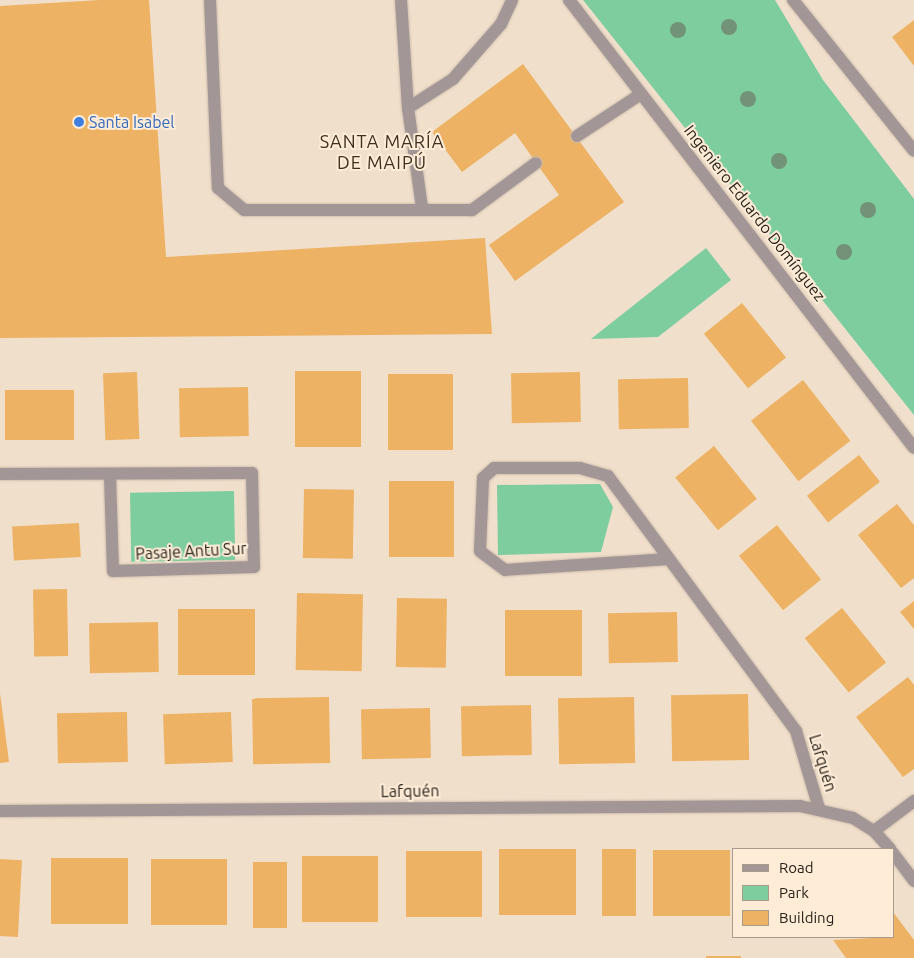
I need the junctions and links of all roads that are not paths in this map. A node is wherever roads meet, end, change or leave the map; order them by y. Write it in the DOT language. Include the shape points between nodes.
graph roads {
  1 [pos="210,0"];
  2 [pos="401,0"];
  3 [pos="512,0"];
  4 [pos="568,0"];
  5 [pos="793,0"];
  6 [pos="641,94"];
  7 [pos="408,108"];
  8 [pos="577,136"];
  9 [pos="914,151"];
  10 [pos="536,164"];
  11 [pos="422,208"];
  12 [pos="914,448"];
  13 [pos="0,474"];
  14 [pos="110,476"];
  15 [pos="669,559"];
  16 [pos="914,801"];
  17 [pos="819,808"];
  18 [pos="0,811"];
  19 [pos="874,831"];
  20 [pos="889,848"];
  21 [pos="894,854"];
  22 [pos="914,881"];
  1 -- 11 [label="street" via="218,188 244,210"];
  2 -- 7 [label="street"];
  3 -- 7 [label="street" via="502,24 452,79"];
  4 -- 6 [label="street, Ingeniero Eduardo Domínguez"];
  5 -- 9 [label="street"];
  6 -- 8 [label="street"];
  6 -- 12 [label="street, Ingeniero Eduardo Domínguez"];
  7 -- 11 [label="street"];
  10 -- 11 [label="street" via="472,210"];
  13 -- 14 [label="street, Pasaje Antu Sur"];
  14 -- 14 [label="street, Pasaje Antu Sur" via="252,473 254,567 113,571"];
  15 -- 15 [label="street, Lafquén" via="608,476 580,468 494,468 483,478 480,551 505,570"];
  15 -- 17 [label="street, Lafquén" via="796,731"];
  16 -- 19 [label="street"];
  17 -- 18 [label="street, Lafquén" via="772,804"];
  17 -- 19 [label="street, Lafquén" via="853,818"];
  19 -- 20 [label="street, Lafquén"];
  21 -- 22 [label="street"];
}
